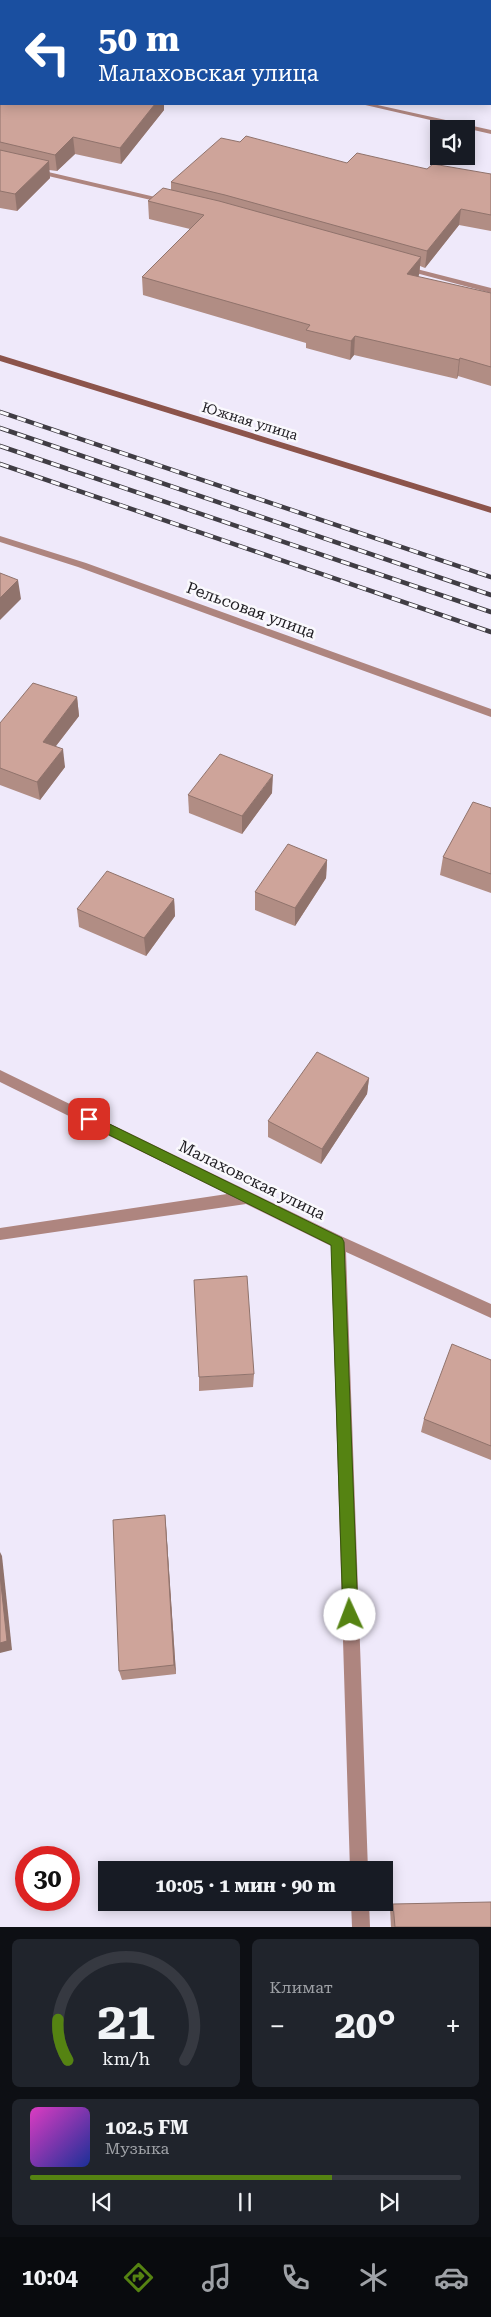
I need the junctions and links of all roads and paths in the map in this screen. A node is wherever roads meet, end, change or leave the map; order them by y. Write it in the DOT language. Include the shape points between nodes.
graph roads {
  1 [pos="370,105"];
  2 [pos="491,132"];
  3 [pos="29,169"];
  4 [pos="174,203"];
  5 [pos="394,264"];
  6 [pos="491,291"];
  7 [pos="0,358"];
  8 [pos="491,510"];
  9 [pos="0,539"];
  10 [pos="491,713"];
  11 [pos="0,1076"];
  12 [pos="249,1197"];
  13 [pos="0,1234"];
  14 [pos="338,1242"];
  15 [pos="491,1311"];
  16 [pos="359,1861"];
  17 [pos="360,1911"];
  18 [pos="361,1927"];
  1 -- 2 [label="street"];
  3 -- 4 [label="street"];
  5 -- 6 [label="street"];
  7 -- 8 [label="street, Южная улица"];
  9 -- 10 [label="street, Рельсовая улица"];
  11 -- 12 [label="street, Малаховская улица"];
  12 -- 13 [label="street"];
  12 -- 14 [label="street, Малаховская улица"];
  14 -- 15 [label="street, Малаховская улица"];
  14 -- 16 [label="street"];
  17 -- 18 [label="street"];
}
